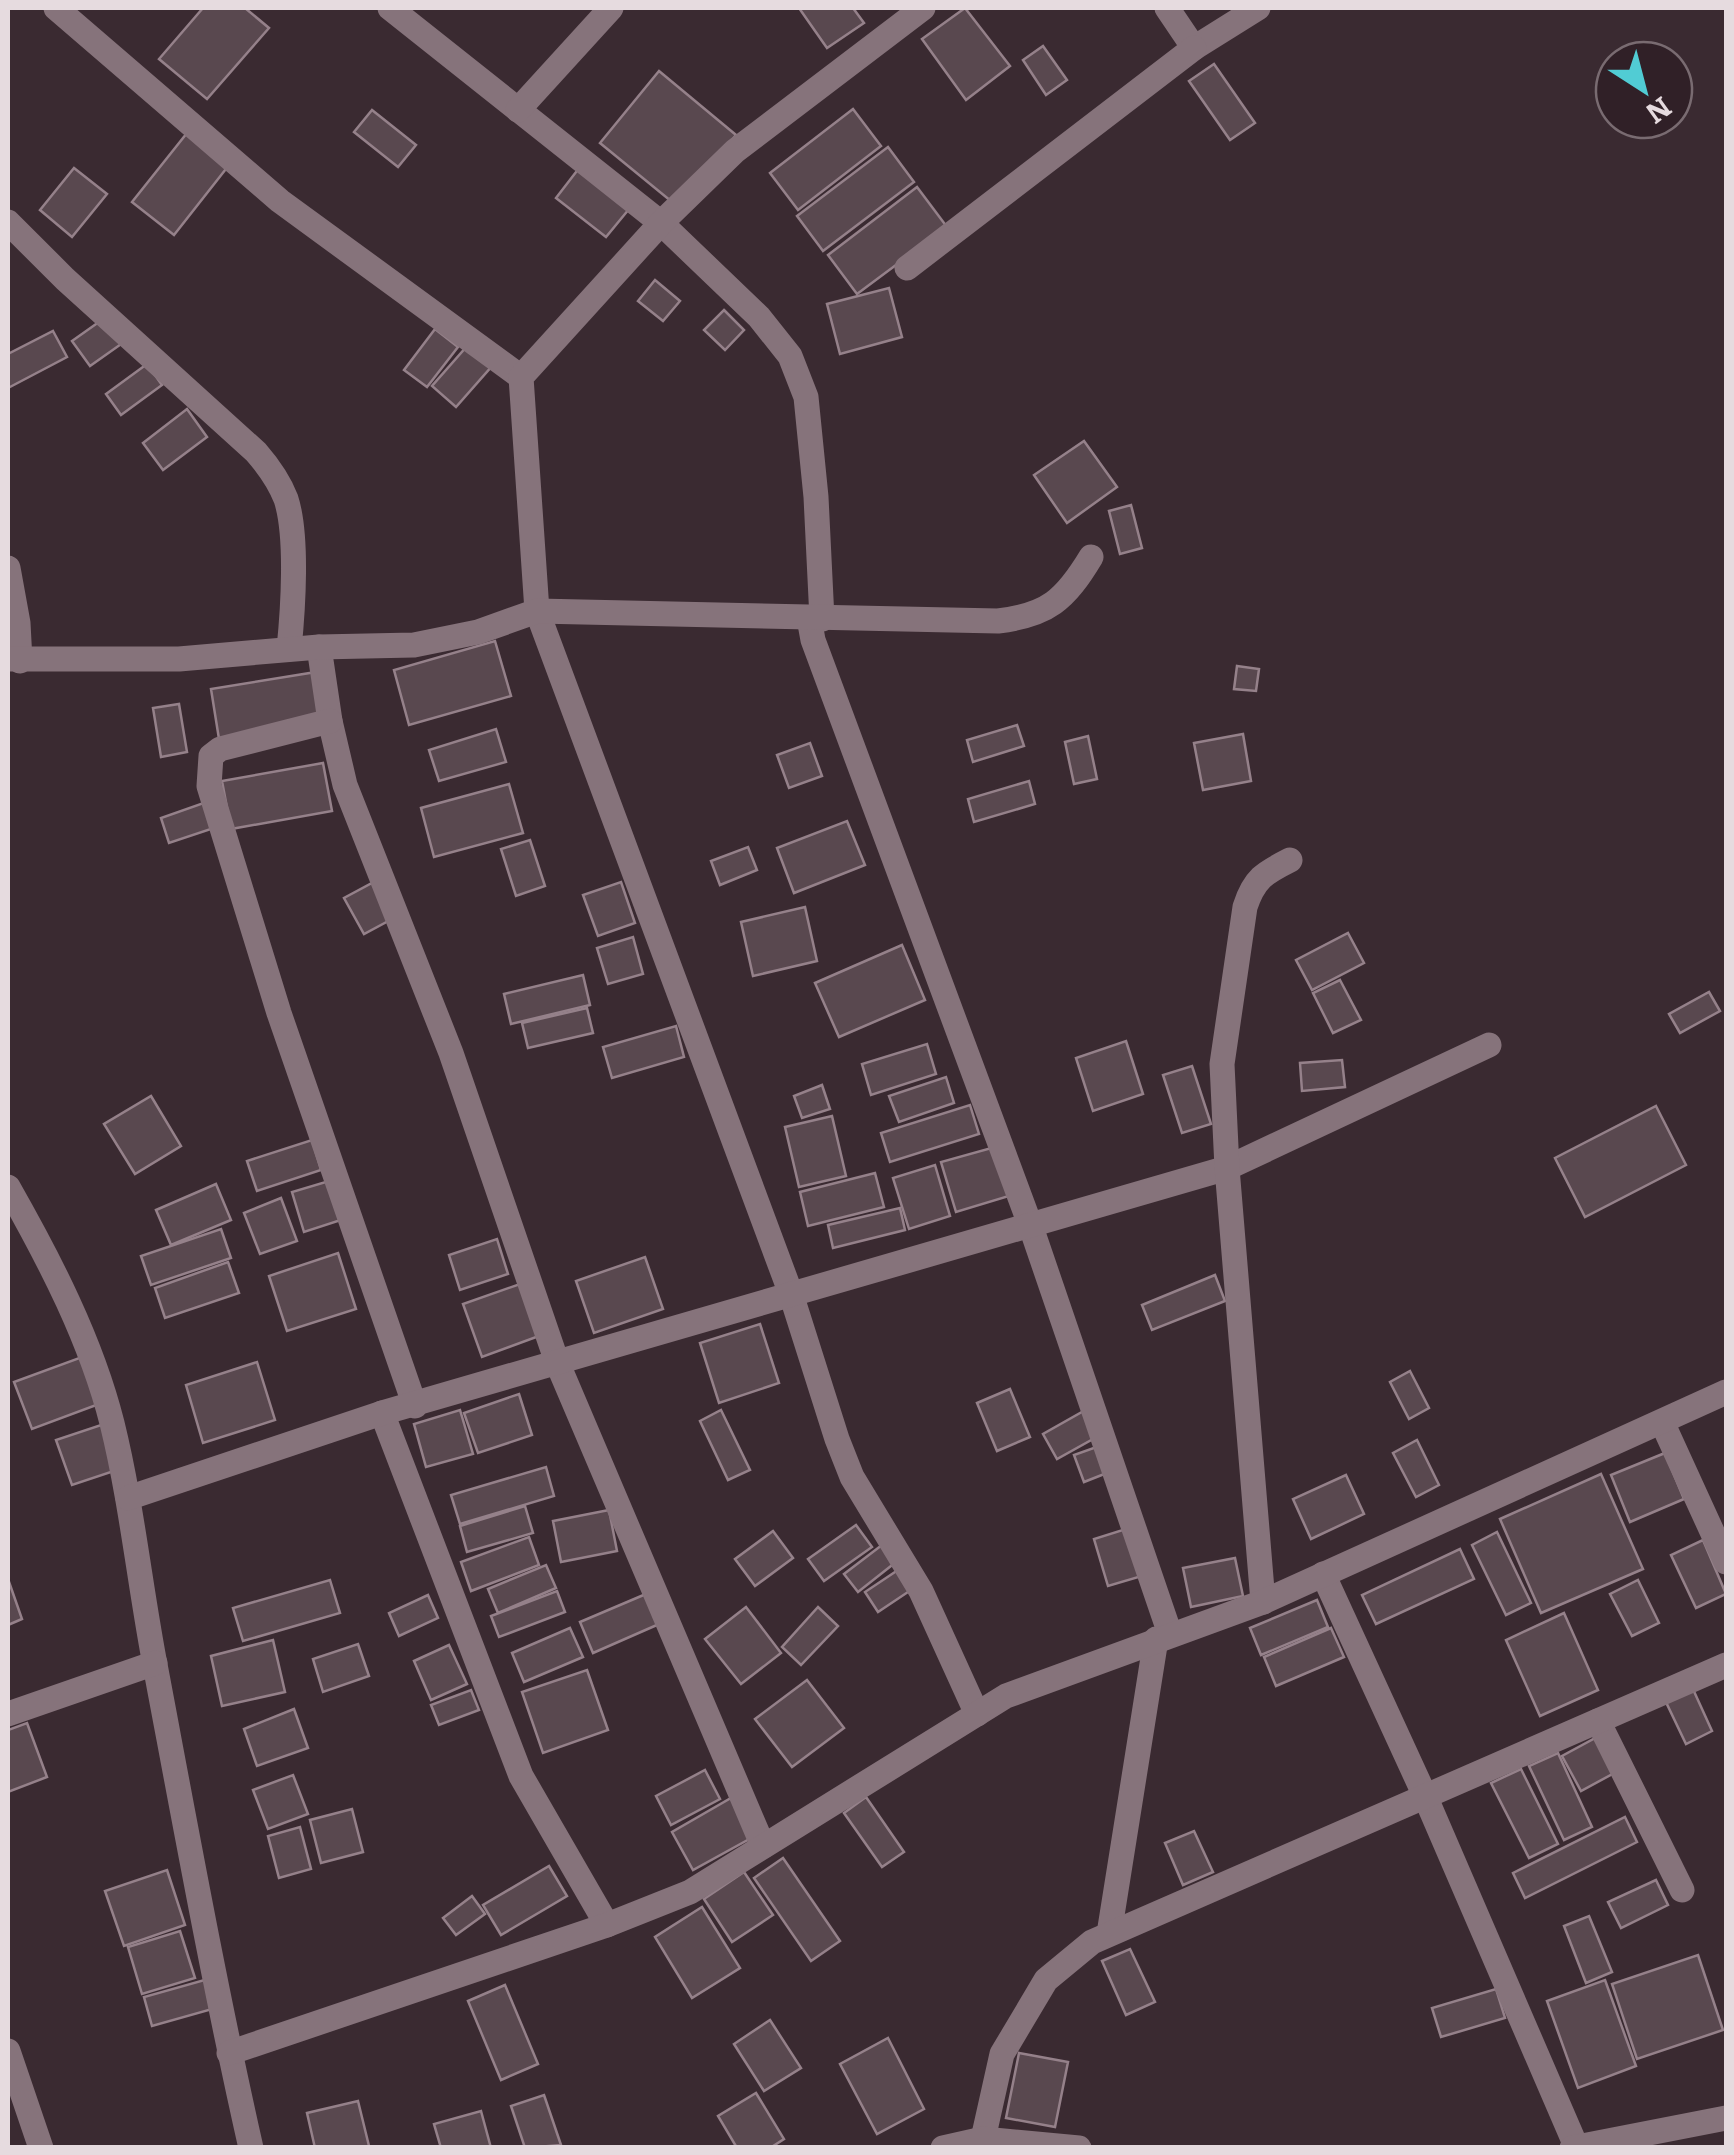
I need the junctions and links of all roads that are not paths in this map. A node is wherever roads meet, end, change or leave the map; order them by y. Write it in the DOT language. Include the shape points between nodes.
graph roads {
  1 [pos="56,8"];
  2 [pos="390,8"];
  3 [pos="611,8"];
  4 [pos="923,8"];
  5 [pos="1166,8"];
  6 [pos="1258,8"];
  7 [pos="1194,48"];
  8 [pos="518,110"];
  9 [pos="8,222"];
  10 [pos="661,223"];
  11 [pos="906,268"];
  12 [pos="521,377"];
  13 [pos="1092,557"];
  14 [pos="8,568"];
  15 [pos="538,611"];
  16 [pos="816,618"];
  17 [pos="319,647"];
  18 [pos="289,649"];
  19 [pos="14,660"];
  20 [pos="330,720"];
  21 [pos="1290,860"];
  22 [pos="1490,1045"];
  23 [pos="1227,1168"];
  24 [pos="8,1187"];
  25 [pos="1031,1226"];
  26 [pos="790,1294"];
  27 [pos="557,1362"];
  28 [pos="1726,1392"];
  29 [pos="415,1406"];
  30 [pos="382,1413"];
  31 [pos="1662,1422"];
  32 [pos="128,1498"];
  33 [pos="1726,1562"];
  34 [pos="1323,1574"];
  35 [pos="1263,1602"];
  36 [pos="1163,1637"];
  37 [pos="155,1663"];
  38 [pos="1726,1665"];
  39 [pos="8,1714"];
  40 [pos="977,1714"];
  41 [pos="1598,1720"];
  42 [pos="1426,1796"];
  43 [pos="763,1846"];
  44 [pos="1682,1890"];
  45 [pos="608,1925"];
  46 [pos="1109,1934"];
  47 [pos="8,2051"];
  48 [pos="230,2053"];
  49 [pos="1726,2118"];
  50 [pos="983,2139"];
  51 [pos="1574,2147"];
  52 [pos="41,2148"];
  53 [pos="251,2148"];
  54 [pos="943,2148"];
  55 [pos="1079,2148"];
  1 -- 12 [label="street" via="280,201"];
  2 -- 8 [label="street"];
  3 -- 8 [label="street"];
  4 -- 10 [label="street" via="735,151"];
  5 -- 7 [label="street"];
  6 -- 7 [label="street"];
  7 -- 11 [label="street"];
  8 -- 10 [label="street"];
  9 -- 18 [label="street" via="275,474 291,522"];
  10 -- 12 [label="street"];
  10 -- 16 [label="street" via="760,317 801,378 816,496"];
  12 -- 15 [label="street"];
  13 -- 16 [label="street" via="1066,594 1028,618"];
  14 -- 19 [label="street" via="18,623"];
  15 -- 16 [label="street"];
  15 -- 17 [label="street" via="414,644"];
  15 -- 26 [label="street"];
  16 -- 25 [label="street" via="813,640"];
  17 -- 18 [label="street"];
  17 -- 20 [label="street"];
  18 -- 19 [label="street"];
  20 -- 27 [label="street" via="345,785 450,1053"];
  20 -- 29 [label="street" via="220,750 211,756 209,786"];
  21 -- 23 [label="street" via="1252,885 1245,907 1222,1064"];
  22 -- 23 [label="street"];
  23 -- 25 [label="street"];
  23 -- 35 [label="street"];
  24 -- 32 [label="street" via="80,1327 112,1421"];
  25 -- 26 [label="street"];
  25 -- 36 [label="street"];
  26 -- 27 [label="street"];
  26 -- 40 [label="street" via="852,1476 921,1591"];
  27 -- 29 [label="street"];
  27 -- 43 [label="street"];
  28 -- 31 [label="street"];
  29 -- 30 [label="street"];
  30 -- 32 [label="street"];
  30 -- 45 [label="street" via="521,1776"];
  31 -- 33 [label="street"];
  31 -- 34 [label="street"];
  32 -- 37 [label="street"];
  34 -- 35 [label="street"];
  34 -- 42 [label="street"];
  35 -- 36 [label="street"];
  36 -- 40 [label="street" via="1006,1696"];
  36 -- 46 [label="street"];
  37 -- 39 [label="street"];
  37 -- 48 [label="street"];
  38 -- 41 [label="street"];
  40 -- 43 [label="street"];
  41 -- 42 [label="street"];
  41 -- 44 [label="street"];
  42 -- 46 [label="street"];
  42 -- 51 [label="street"];
  43 -- 45 [label="street" via="690,1892"];
  45 -- 48 [label="street"];
  46 -- 50 [label="street" via="1046,1980 1002,2054"];
  47 -- 52 [label="street"];
  48 -- 53 [label="street"];
  49 -- 51 [label="street"];
  50 -- 54 [label="street"];
  50 -- 55 [label="street"];
}
